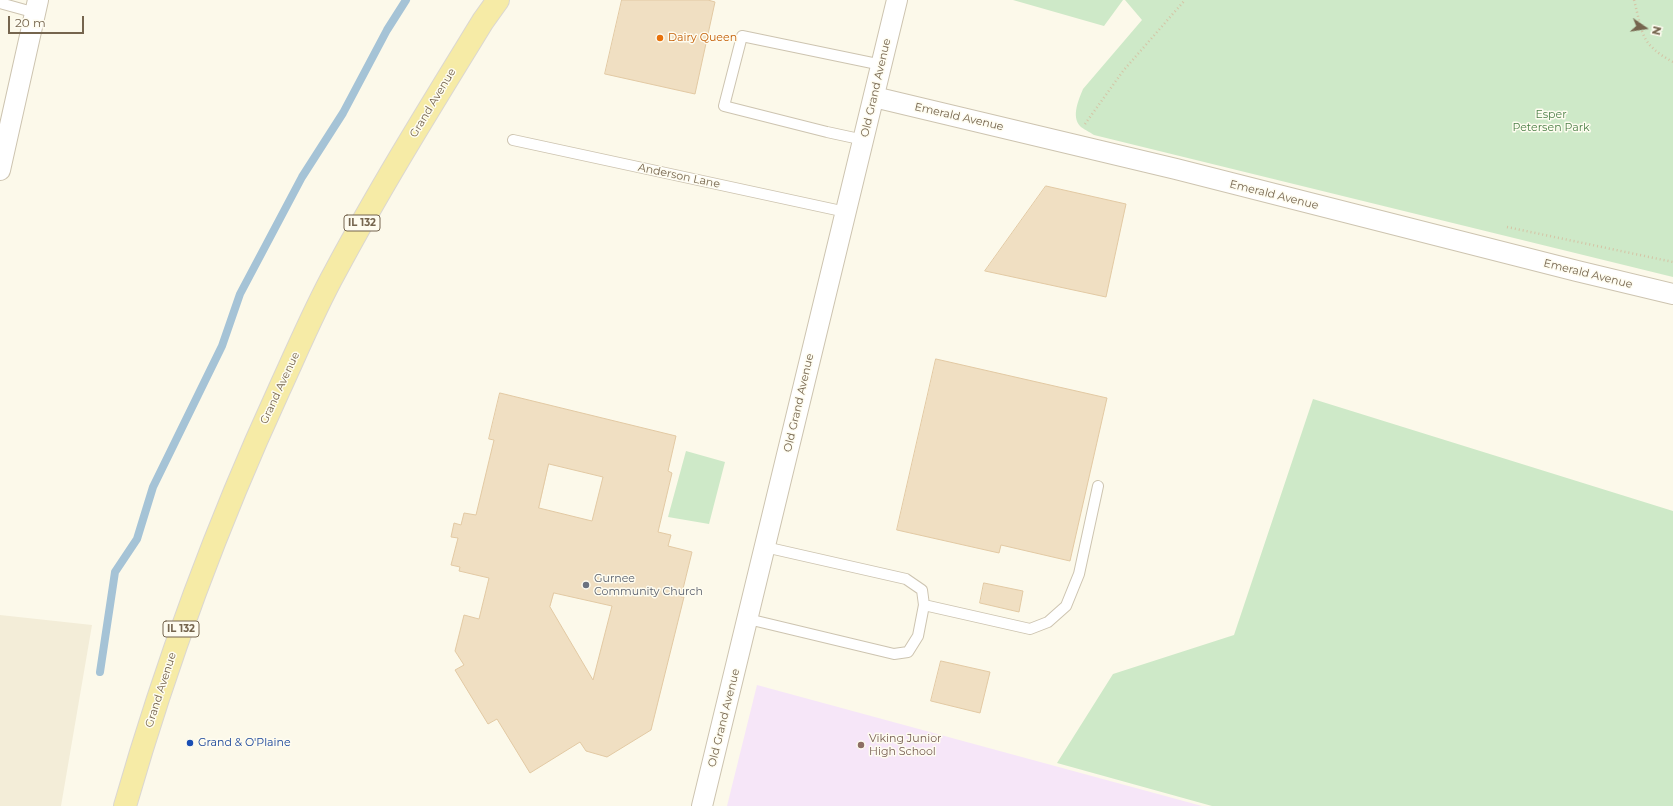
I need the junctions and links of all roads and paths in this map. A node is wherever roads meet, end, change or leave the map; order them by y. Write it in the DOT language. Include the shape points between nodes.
graph roads {
  1 [pos="498,0"];
  2 [pos="897,0"];
  3 [pos="1185,0"];
  4 [pos="1634,0"];
  5 [pos="0,3"];
  6 [pos="37,6"];
  7 [pos="1673,62"];
  8 [pos="882,65"];
  9 [pos="874,97"];
  10 [pos="513,140"];
  11 [pos="864,140"];
  12 [pos="1066,143"];
  13 [pos="0,170"];
  14 [pos="846,212"];
  15 [pos="1673,294"];
  16 [pos="1098,486"];
  17 [pos="765,547"];
  18 [pos="924,605"];
  19 [pos="748,619"];
  20 [pos="125,806"];
  21 [pos="702,806"];
  1 -- 20 [label="main road, Grand Avenue / IL 132" via="389,175 334,274 295,355 223,518 191,600 169,662"];
  2 -- 8 [label="street, Old Grand Avenue"];
  3 -- 12 [label="path" via="1123,71 1086,122"];
  4 -- 7 [label="path" via="1648,46"];
  5 -- 6 [label="lane"];
  6 -- 13 [label="street"];
  8 -- 9 [label="street, Old Grand Avenue"];
  8 -- 11 [label="lane" via="742,36 724,106"];
  9 -- 11 [label="street, Old Grand Avenue"];
  9 -- 12 [label="street, Emerald Avenue"];
  10 -- 14 [label="lane, Anderson Lane"];
  11 -- 14 [label="street, Old Grand Avenue"];
  12 -- 15 [label="street, Emerald Avenue"];
  14 -- 17 [label="street, Old Grand Avenue"];
  16 -- 18 [label="lane" via="1079,574 1066,606 1048,622 1030,629"];
  17 -- 18 [label="lane" via="906,579 922,590"];
  17 -- 19 [label="street, Old Grand Avenue"];
  18 -- 19 [label="lane" via="918,636 908,652 894,654"];
  19 -- 21 [label="street, Old Grand Avenue"];
}
